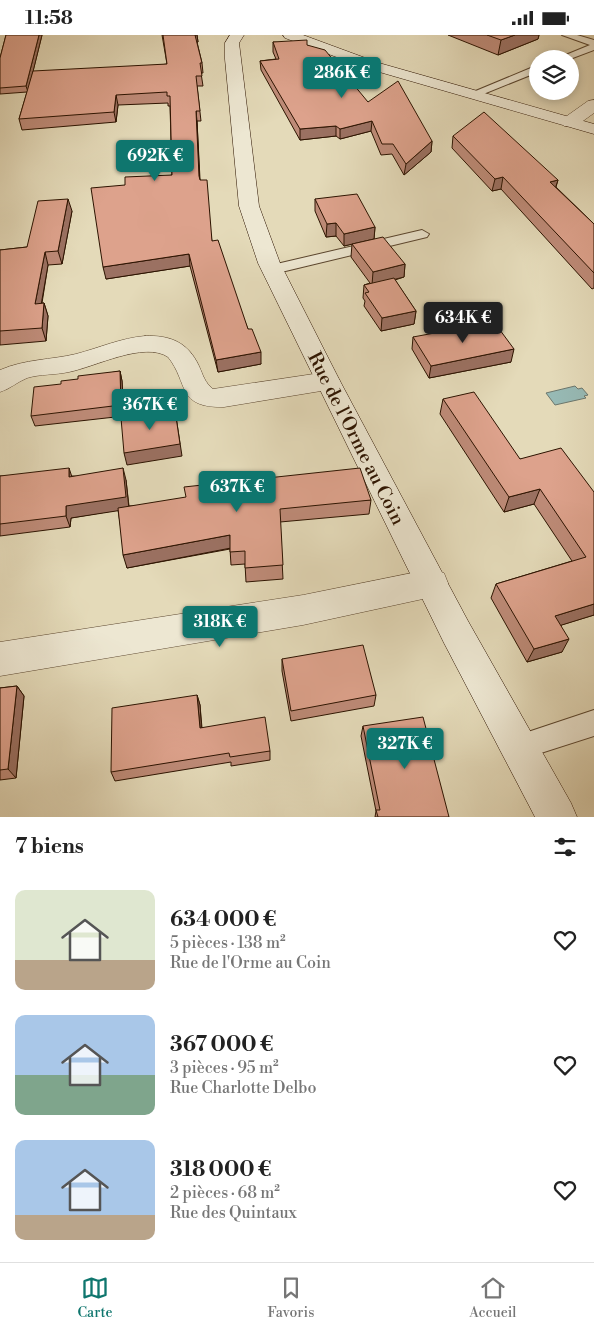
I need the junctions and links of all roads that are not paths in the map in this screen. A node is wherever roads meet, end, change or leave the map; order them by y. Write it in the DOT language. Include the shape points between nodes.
graph roads {
  1 [pos="237,35"];
  2 [pos="290,35"];
  3 [pos="567,35"];
  4 [pos="594,43"];
  5 [pos="594,47"];
  6 [pos="579,52"];
  7 [pos="529,72"];
  8 [pos="472,95"];
  9 [pos="594,105"];
  10 [pos="570,122"];
  11 [pos="594,129"];
  12 [pos="422,234"];
  13 [pos="273,269"];
  14 [pos="328,381"];
  15 [pos="0,383"];
  16 [pos="432,583"];
  17 [pos="0,659"];
  18 [pos="594,723"];
  19 [pos="519,747"];
  20 [pos="557,817"];
  1 -- 13 [label="main road, Rue de l'Orme au Coin" via="232,43 232,59 248,206"];
  2 -- 8 [label="main road" via="374,66"];
  3 -- 4 [label="lane"];
  5 -- 6 [label="lane"];
  7 -- 8 [label="lane"];
  8 -- 10 [label="main road"];
  9 -- 10 [label="main road"];
  10 -- 11 [label="main road"];
  12 -- 13 [label="lane"];
  13 -- 14 [label="main road, Rue de l'Orme au Coin"];
  14 -- 15 [label="main road" via="224,399 206,397 198,391 181,355 171,347 156,344 134,345 74,363 22,371"];
  14 -- 16 [label="main road, Rue de l'Orme au Coin"];
  16 -- 17 [label="main road" via="303,610"];
  16 -- 19 [label="main road, Rue de l'Orme au Coin"];
  18 -- 19 [label="lane"];
  19 -- 20 [label="main road, Rue de l'Orme au Coin"];
}
